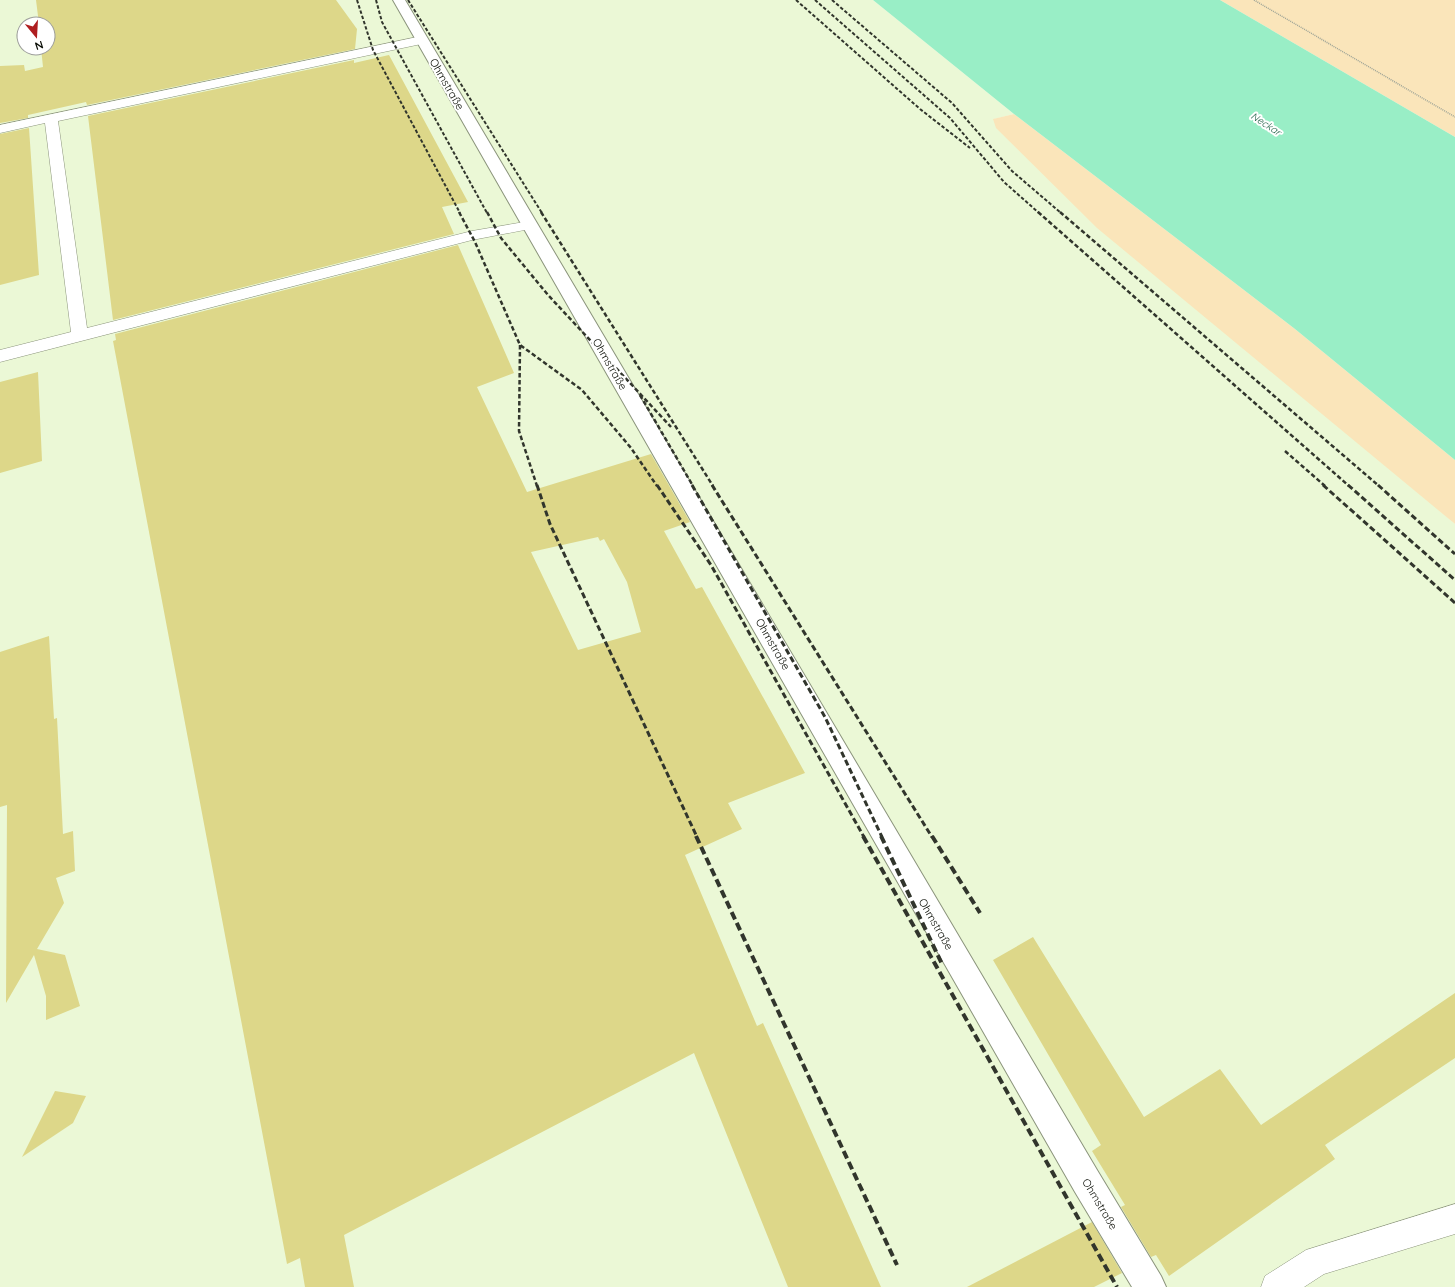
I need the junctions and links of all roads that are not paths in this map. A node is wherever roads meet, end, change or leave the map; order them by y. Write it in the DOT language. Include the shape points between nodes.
graph roads {
  1 [pos="399,0"];
  2 [pos="422,40"];
  3 [pos="52,118"];
  4 [pos="0,129"];
  5 [pos="530,225"];
  6 [pos="80,336"];
  7 [pos="0,356"];
  8 [pos="1455,1218"];
  9 [pos="1150,1287"];
  10 [pos="1276,1287"];
  1 -- 2 [label="street, Ohmstraße"];
  2 -- 3 [label="lane"];
  2 -- 5 [label="street, Ohmstraße"];
  3 -- 4 [label="lane"];
  3 -- 6 [label="lane"];
  5 -- 6 [label="lane" via="472,236"];
  5 -- 9 [label="street, Ohmstraße"];
  6 -- 7 [label="lane"];
  8 -- 10 [label="lane" via="1317,1261"];
}
